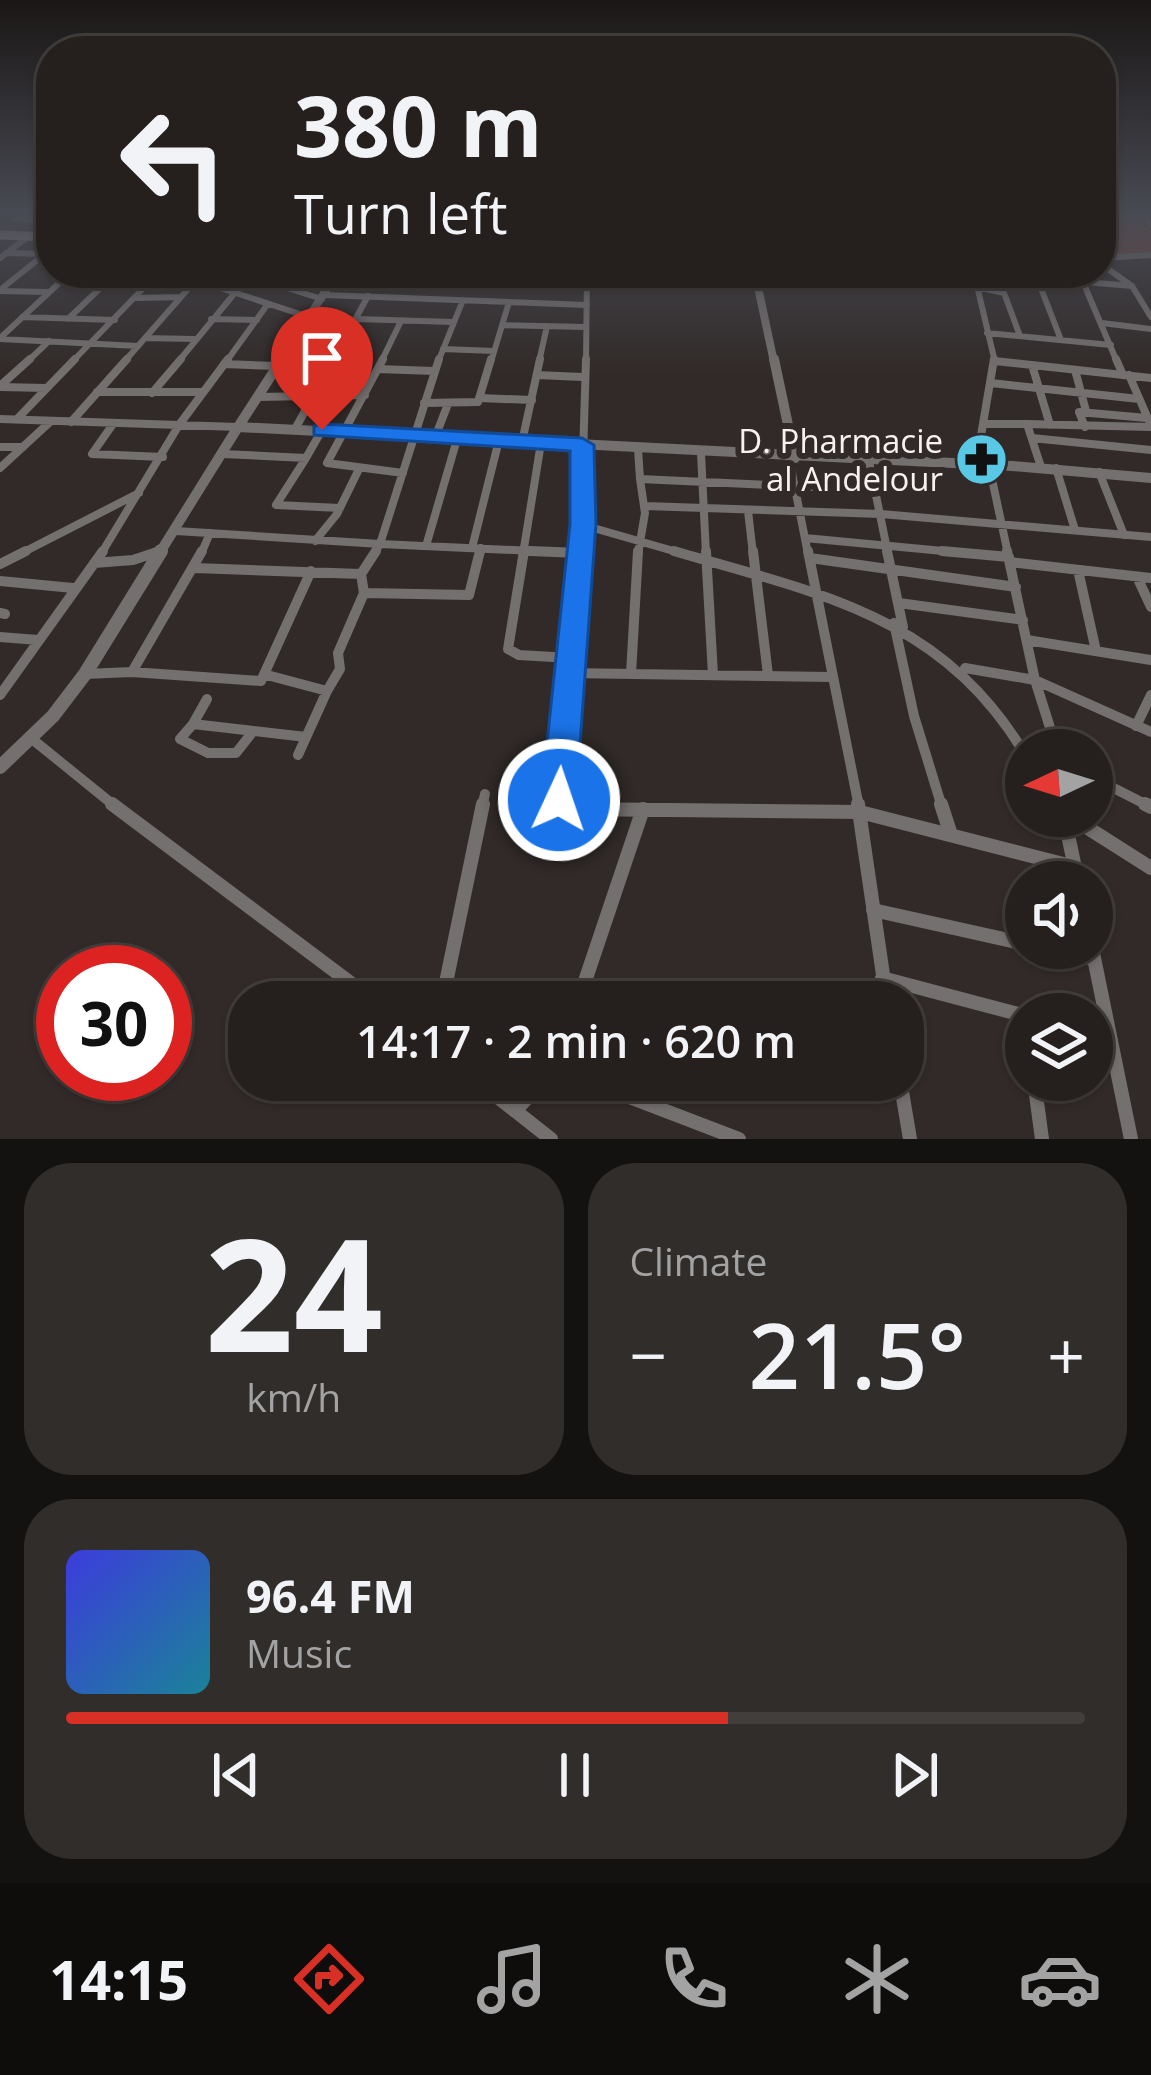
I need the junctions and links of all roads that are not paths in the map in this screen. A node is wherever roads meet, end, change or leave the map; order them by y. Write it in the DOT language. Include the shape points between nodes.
graph roads {
  1 [pos="30,267"];
  2 [pos="1116,273"];
  3 [pos="0,279"];
  4 [pos="13,280"];
  5 [pos="1116,285"];
  6 [pos="1132,286"];
  7 [pos="52,288"];
  8 [pos="100,288"];
  9 [pos="144,288"];
  10 [pos="189,288"];
  11 [pos="222,288"];
  12 [pos="288,288"];
  13 [pos="329,288"];
  14 [pos="427,288"];
  15 [pos="520,288"];
  16 [pos="587,288"];
  17 [pos="758,288"];
  18 [pos="977,288"];
  19 [pos="994,288"];
  20 [pos="1042,288"];
  21 [pos="1086,288"];
  22 [pos="0,290"];
  23 [pos="47,292"];
  24 [pos="234,294"];
  25 [pos="368,296"];
  26 [pos="1139,296"];
  27 [pos="181,297"];
  28 [pos="324,297"];
  29 [pos="1151,297"];
  30 [pos="135,298"];
  31 [pos="422,298"];
  32 [pos="463,300"];
  33 [pos="514,302"];
  34 [pos="267,305"];
  35 [pos="587,305"];
  36 [pos="22,317"];
  37 [pos="309,317"];
  38 [pos="1151,317"];
  39 [pos="68,319"];
  40 [pos="357,319"];
  41 [pos="115,320"];
  42 [pos="211,320"];
  43 [pos="257,320"];
  44 [pos="400,321"];
  45 [pos="453,322"];
  46 [pos="1102,323"];
  47 [pos="502,325"];
  48 [pos="547,326"];
  49 [pos="586,327"];
  50 [pos="1151,329"];
  51 [pos="987,333"];
  52 [pos="1020,336"];
  53 [pos="0,338"];
  54 [pos="145,338"];
  55 [pos="1035,338"];
  56 [pos="194,339"];
  57 [pos="1060,340"];
  58 [pos="49,341"];
  59 [pos="292,342"];
  60 [pos="94,343"];
  61 [pos="343,344"];
  62 [pos="1111,345"];
  63 [pos="138,346"];
  64 [pos="443,349"];
  65 [pos="494,351"];
  66 [pos="994,361"];
  67 [pos="224,364"];
  68 [pos="1032,365"];
  69 [pos="277,366"];
  70 [pos="1043,366"];
  71 [pos="378,369"];
  72 [pos="1076,370"];
  73 [pos="434,371"];
  74 [pos="537,375"];
  75 [pos="1126,375"];
  76 [pos="583,377"];
  77 [pos="1151,378"];
  78 [pos="991,383"];
  79 [pos="0,387"];
  80 [pos="46,388"];
  81 [pos="1040,388"];
  82 [pos="97,392"];
  83 [pos="203,392"];
  84 [pos="152,393"];
  85 [pos="1082,393"];
  86 [pos="365,395"];
  87 [pos="257,397"];
  88 [pos="313,398"];
  89 [pos="479,398"];
  90 [pos="1139,399"];
  91 [pos="532,400"];
  92 [pos="424,403"];
  93 [pos="448,404"];
  94 [pos="1086,411"];
  95 [pos="0,419"];
  96 [pos="17,419"];
  97 [pos="51,421"];
  98 [pos="71,422"];
  99 [pos="114,423"];
  100 [pos="983,424"];
  101 [pos="1027,424"];
  102 [pos="1150,424"];
  103 [pos="179,425"];
  104 [pos="1050,425"];
  105 [pos="1085,427"];
  106 [pos="238,428"];
  107 [pos="295,429"];
  108 [pos="322,430"];
  109 [pos="347,432"];
  110 [pos="414,435"];
  111 [pos="436,435"];
  112 [pos="458,436"];
  113 [pos="1031,439"];
  114 [pos="499,440"];
  115 [pos="522,442"];
  116 [pos="541,443"];
  117 [pos="582,445"];
  118 [pos="0,447"];
  119 [pos="23,447"];
  120 [pos="638,449"];
  121 [pos="1151,450"];
  122 [pos="701,453"];
  123 [pos="223,454"];
  124 [pos="163,457"];
  125 [pos="306,458"];
  126 [pos="792,458"];
  127 [pos="869,461"];
  128 [pos="983,465"];
  129 [pos="1041,467"];
  130 [pos="0,468"];
  131 [pos="1056,468"];
  132 [pos="359,469"];
  133 [pos="1099,472"];
  134 [pos="403,473"];
  135 [pos="640,479"];
  136 [pos="1150,480"];
  137 [pos="705,482"];
  138 [pos="794,485"];
  139 [pos="875,490"];
  140 [pos="139,493"];
  141 [pos="645,506"];
  142 [pos="340,508"];
  143 [pos="705,509"];
  144 [pos="748,511"];
  145 [pos="800,512"];
  146 [pos="881,514"];
  147 [pos="1002,522"];
  148 [pos="583,524"];
  149 [pos="1075,530"];
  150 [pos="176,531"];
  151 [pos="210,533"];
  152 [pos="1124,535"];
  153 [pos="1151,537"];
  154 [pos="805,538"];
  155 [pos="639,540"];
  156 [pos="315,541"];
  157 [pos="887,543"];
  158 [pos="380,544"];
  159 [pos="426,546"];
  160 [pos="477,548"];
  161 [pos="163,550"];
  162 [pos="524,550"];
  163 [pos="579,553"];
  164 [pos="810,558"];
  165 [pos="1010,560"];
  166 [pos="707,561"];
  167 [pos="94,562"];
  168 [pos="0,564"];
  169 [pos="195,568"];
  170 [pos="892,569"];
  171 [pos="1078,570"];
  172 [pos="311,572"];
  173 [pos="361,574"];
  174 [pos="756,575"];
  175 [pos="1137,577"];
  176 [pos="1151,578"];
  177 [pos="0,581"];
  178 [pos="1016,587"];
  179 [pos="73,588"];
  180 [pos="817,592"];
  181 [pos="364,593"];
  182 [pos="898,603"];
  183 [pos="1151,607"];
  184 [pos="1023,620"];
  185 [pos="899,625"];
  186 [pos="0,637"];
  187 [pos="38,640"];
  188 [pos="1027,640"];
  189 [pos="1096,651"];
  190 [pos="570,658"];
  191 [pos="1151,660"];
  192 [pos="961,667"];
  193 [pos="132,672"];
  194 [pos="568,673"];
  195 [pos="85,674"];
  196 [pos="631,674"];
  197 [pos="267,675"];
  198 [pos="713,675"];
  199 [pos="768,675"];
  200 [pos="831,677"];
  201 [pos="1035,680"];
  202 [pos="326,691"];
  203 [pos="0,695"];
  204 [pos="1151,695"];
  205 [pos="207,699"];
  206 [pos="193,724"];
  207 [pos="1136,726"];
  208 [pos="1009,729"];
  209 [pos="1050,729"];
  210 [pos="1151,732"];
  211 [pos="251,734"];
  212 [pos="306,737"];
  213 [pos="32,739"];
  214 [pos="298,755"];
  215 [pos="0,767"];
  216 [pos="1113,788"];
  217 [pos="485,794"];
  218 [pos="1151,807"];
  219 [pos="643,809"];
  220 [pos="860,812"];
  221 [pos="951,836"];
  222 [pos="1101,837"];
  223 [pos="1033,861"];
  224 [pos="1151,868"];
  225 [pos="873,910"];
  226 [pos="1005,939"];
  227 [pos="883,979"];
  228 [pos="348,981"];
  229 [pos="446,981"];
  230 [pos="585,981"];
  231 [pos="1005,1012"];
  232 [pos="1113,1050"];
  233 [pos="502,1101"];
  234 [pos="524,1101"];
  235 [pos="640,1101"];
  236 [pos="904,1101"];
  237 [pos="1037,1101"];
  238 [pos="515,1111"];
  239 [pos="551,1139"];
  240 [pos="739,1139"];
  241 [pos="910,1139"];
  242 [pos="1042,1139"];
  243 [pos="1131,1139"];
  1 -- 4 [label="street"];
  2 -- 6 [label="street"];
  3 -- 4 [label="street"];
  4 -- 22 [label="street"];
  5 -- 6 [label="street"];
  6 -- 26 [label="street"];
  7 -- 23 [label="street"];
  8 -- 39 [label="street"];
  9 -- 30 [label="street"];
  10 -- 27 [label="street"];
  11 -- 24 [label="street"];
  12 -- 28 [label="street"];
  13 -- 28 [label="street"];
  14 -- 31 [label="street"];
  15 -- 33 [label="street"];
  16 -- 35 [label="street"];
  17 -- 126 [label="street"];
  18 -- 51 [label="street"];
  19 -- 52 [label="street" via="1004,292"];
  20 -- 57 [label="street"];
  21 -- 46 [label="street"];
  22 -- 23 [label="street"];
  23 -- 36 [label="street"];
  24 -- 34 [label="street"];
  24 -- 42 [label="street"];
  25 -- 28 [label="street"];
  25 -- 31 [label="street"];
  25 -- 40 [label="street"];
  26 -- 29 [label="street"];
  26 -- 38 [label="street"];
  27 -- 30 [label="street"];
  27 -- 54 [label="street"];
  28 -- 37 [label="street"];
  30 -- 41 [label="street"];
  31 -- 32 [label="street"];
  32 -- 33 [label="street"];
  32 -- 45 [label="street"];
  33 -- 35 [label="street"];
  33 -- 47 [label="street"];
  34 -- 37 [label="street"];
  34 -- 43 [label="street"];
  35 -- 49 [label="street"];
  36 -- 39 [label="street"];
  36 -- 53 [label="street"];
  37 -- 59 [label="street"];
  39 -- 41 [label="street"];
  40 -- 44 [label="street"];
  40 -- 61 [label="street"];
  41 -- 60 [label="street"];
  42 -- 43 [label="street"];
  42 -- 56 [label="street"];
  43 -- 67 [label="street"];
  44 -- 45 [label="street"];
  44 -- 71 [label="street"];
  45 -- 64 [label="street"];
  46 -- 50 [label="street"];
  46 -- 62 [label="street"];
  47 -- 48 [label="street"];
  47 -- 65 [label="street"];
  48 -- 49 [label="street"];
  48 -- 74 [label="street"];
  49 -- 76 [label="street"];
  51 -- 52 [label="street"];
  51 -- 66 [label="street"];
  52 -- 55 [label="street"];
  53 -- 58 [label="street"];
  54 -- 56 [label="street"];
  54 -- 63 [label="street"];
  55 -- 57 [label="street"];
  55 -- 70 [label="street"];
  56 -- 84 [label="street"];
  57 -- 62 [label="street"];
  58 -- 60 [label="street"];
  58 -- 79 [label="street"];
  59 -- 61 [label="street"];
  59 -- 69 [label="street"];
  60 -- 63 [label="street"];
  60 -- 80 [label="street"];
  61 -- 88 [label="street"];
  62 -- 75 [label="street"];
  63 -- 82 [label="street"];
  64 -- 65 [label="street"];
  64 -- 73 [label="street"];
  65 -- 89 [label="street"];
  66 -- 68 [label="street"];
  66 -- 78 [label="street"];
  67 -- 69 [label="street"];
  67 -- 83 [label="street"];
  68 -- 70 [label="street"];
  68 -- 81 [label="street"];
  69 -- 87 [label="street"];
  70 -- 72 [label="street"];
  71 -- 73 [label="street"];
  71 -- 86 [label="street"];
  72 -- 75 [label="street"];
  72 -- 85 [label="street"];
  73 -- 92 [label="street"];
  74 -- 76 [label="street"];
  74 -- 91 [label="street"];
  75 -- 77 [label="street"];
  75 -- 90 [label="street"];
  76 -- 117 [label="street"];
  78 -- 81 [label="street"];
  78 -- 100 [label="street"];
  79 -- 80 [label="street"];
  80 -- 96 [label="street"];
  81 -- 85 [label="street"];
  81 -- 104 [label="street"];
  82 -- 84 [label="street"];
  82 -- 98 [label="street"];
  83 -- 84 [label="street"];
  83 -- 103 [label="street"];
  85 -- 90 [label="street"];
  85 -- 94 [label="street"];
  86 -- 88 [label="street"];
  86 -- 109 [label="street"];
  87 -- 88 [label="street"];
  87 -- 106 [label="street"];
  88 -- 107 [label="street"];
  89 -- 91 [label="street"];
  89 -- 93 [label="street"];
  90 -- 102 [label="street"];
  91 -- 115 [label="street"];
  92 -- 93 [label="street"];
  92 -- 110 [label="street"];
  93 -- 111 [label="street"];
  94 -- 102 [label="street"];
  94 -- 105 [label="street" via="1079,413"];
  95 -- 96 [label="street"];
  96 -- 97 [label="street"];
  97 -- 98 [label="street"];
  97 -- 119 [label="street"];
  98 -- 99 [label="street"];
  99 -- 103 [label="street"];
  99 -- 124 [label="street" via="92,454"];
  100 -- 101 [label="street"];
  100 -- 128 [label="street"];
  101 -- 104 [label="street"];
  101 -- 113 [label="street"];
  102 -- 105 [label="street"];
  103 -- 106 [label="street"];
  103 -- 124 [label="street"];
  104 -- 105 [label="street"];
  106 -- 107 [label="street"];
  106 -- 123 [label="street"];
  107 -- 108 [label="street"];
  108 -- 109 [label="street"];
  108 -- 125 [label="street"];
  109 -- 110 [label="street"];
  109 -- 132 [label="street" via="327,463"];
  110 -- 111 [label="street"];
  110 -- 134 [label="street"];
  111 -- 112 [label="street"];
  112 -- 114 [label="street"];
  112 -- 159 [label="street"];
  113 -- 121 [label="street"];
  113 -- 129 [label="street"];
  114 -- 115 [label="street"];
  114 -- 160 [label="street"];
  115 -- 116 [label="street"];
  116 -- 117 [label="street"];
  116 -- 162 [label="street"];
  117 -- 120 [label="street"];
  117 -- 148 [label="street"];
  118 -- 119 [label="street"];
  119 -- 130 [label="street"];
  120 -- 122 [label="street"];
  120 -- 135 [label="street"];
  122 -- 126 [label="street"];
  122 -- 137 [label="street"];
  123 -- 125 [label="street"];
  123 -- 150 [label="street"];
  124 -- 140 [label="street"];
  125 -- 142 [label="street" via="276,505"];
  126 -- 127 [label="street"];
  126 -- 138 [label="street"];
  127 -- 128 [label="street"];
  127 -- 139 [label="street"];
  128 -- 129 [label="street"];
  128 -- 147 [label="street"];
  129 -- 131 [label="street"];
  131 -- 133 [label="street"];
  131 -- 149 [label="street"];
  132 -- 134 [label="street"];
  132 -- 142 [label="street"];
  133 -- 136 [label="street"];
  133 -- 152 [label="street"];
  134 -- 158 [label="street"];
  135 -- 137 [label="street"];
  135 -- 141 [label="street"];
  137 -- 138 [label="street"];
  137 -- 143 [label="street"];
  138 -- 139 [label="street"];
  138 -- 145 [label="street"];
  139 -- 146 [label="street"];
  140 -- 167 [label="street"];
  140 -- 168 [label="street"];
  141 -- 143 [label="street"];
  141 -- 155 [label="street"];
  142 -- 156 [label="street"];
  143 -- 144 [label="street"];
  143 -- 166 [label="street"];
  144 -- 145 [label="street"];
  144 -- 174 [label="street"];
  145 -- 146 [label="street"];
  145 -- 154 [label="street"];
  146 -- 147 [label="street"];
  146 -- 157 [label="street"];
  147 -- 149 [label="street"];
  147 -- 165 [label="street"];
  148 -- 155 [label="street"];
  148 -- 163 [label="street"];
  149 -- 152 [label="street"];
  150 -- 151 [label="street"];
  150 -- 161 [label="street"];
  151 -- 156 [label="street"];
  151 -- 169 [label="street"];
  152 -- 153 [label="street"];
  154 -- 157 [label="street"];
  154 -- 164 [label="street"];
  155 -- 166 [label="street"];
  155 -- 196 [label="street"];
  156 -- 158 [label="street"];
  157 -- 165 [label="street"];
  157 -- 170 [label="street"];
  158 -- 159 [label="street"];
  158 -- 173 [label="street"];
  159 -- 160 [label="street"];
  160 -- 162 [label="street"];
  160 -- 181 [label="street" via="469,595"];
  161 -- 167 [label="street"];
  161 -- 195 [label="street"];
  162 -- 163 [label="street"];
  162 -- 190 [label="street" via="508,650"];
  163 -- 190 [label="street"];
  164 -- 170 [label="street"];
  164 -- 180 [label="street"];
  165 -- 171 [label="street"];
  165 -- 178 [label="street"];
  166 -- 174 [label="street"];
  166 -- 198 [label="street"];
  167 -- 179 [label="street"];
  169 -- 172 [label="street"];
  169 -- 193 [label="street"];
  170 -- 178 [label="street"];
  170 -- 182 [label="street"];
  171 -- 175 [label="street"];
  171 -- 189 [label="street"];
  172 -- 173 [label="street"];
  172 -- 197 [label="street"];
  173 -- 181 [label="street"];
  174 -- 180 [label="street"];
  174 -- 199 [label="street"];
  175 -- 176 [label="street"];
  175 -- 183 [label="street"];
  177 -- 179 [label="street"];
  178 -- 184 [label="street"];
  179 -- 187 [label="street"];
  180 -- 185 [label="street"];
  180 -- 200 [label="street"];
  181 -- 202 [label="street"];
  182 -- 184 [label="street"];
  182 -- 185 [label="street"];
  184 -- 188 [label="street"];
  185 -- 192 [label="street"];
  185 -- 221 [label="street" via="914,716"];
  186 -- 187 [label="street"];
  187 -- 203 [label="street"];
  188 -- 189 [label="street"];
  188 -- 201 [label="street"];
  189 -- 191 [label="street"];
  190 -- 194 [label="street"];
  192 -- 201 [label="street"];
  192 -- 208 [label="street"];
  193 -- 195 [label="street"];
  193 -- 197 [label="street" via="249,683"];
  194 -- 196 [label="street"];
  194 -- 219 [label="street" via="559,800 571,808"];
  195 -- 213 [label="street"];
  196 -- 198 [label="street"];
  197 -- 202 [label="street"];
  198 -- 199 [label="street"];
  199 -- 200 [label="street"];
  200 -- 220 [label="street"];
  201 -- 207 [label="street"];
  201 -- 209 [label="street"];
  202 -- 212 [label="street"];
  204 -- 207 [label="street"];
  205 -- 206 [label="street"];
  206 -- 211 [label="street"];
  206 -- 211 [label="street" via="180,739 208,752 236,753"];
  207 -- 210 [label="street"];
  211 -- 212 [label="street"];
  212 -- 214 [label="street"];
  213 -- 215 [label="street"];
  213 -- 228 [label="street"];
  216 -- 218 [label="street"];
  217 -- 229 [label="street"];
  219 -- 220 [label="street"];
  219 -- 230 [label="street"];
  220 -- 221 [label="street"];
  220 -- 225 [label="street"];
  221 -- 223 [label="street"];
  222 -- 224 [label="street"];
  225 -- 226 [label="street"];
  225 -- 227 [label="street"];
  227 -- 231 [label="street"];
  232 -- 243 [label="street"];
  233 -- 238 [label="street"];
  234 -- 238 [label="street"];
  235 -- 240 [label="street"];
  236 -- 241 [label="street"];
  237 -- 242 [label="street"];
  238 -- 239 [label="street"];
}
